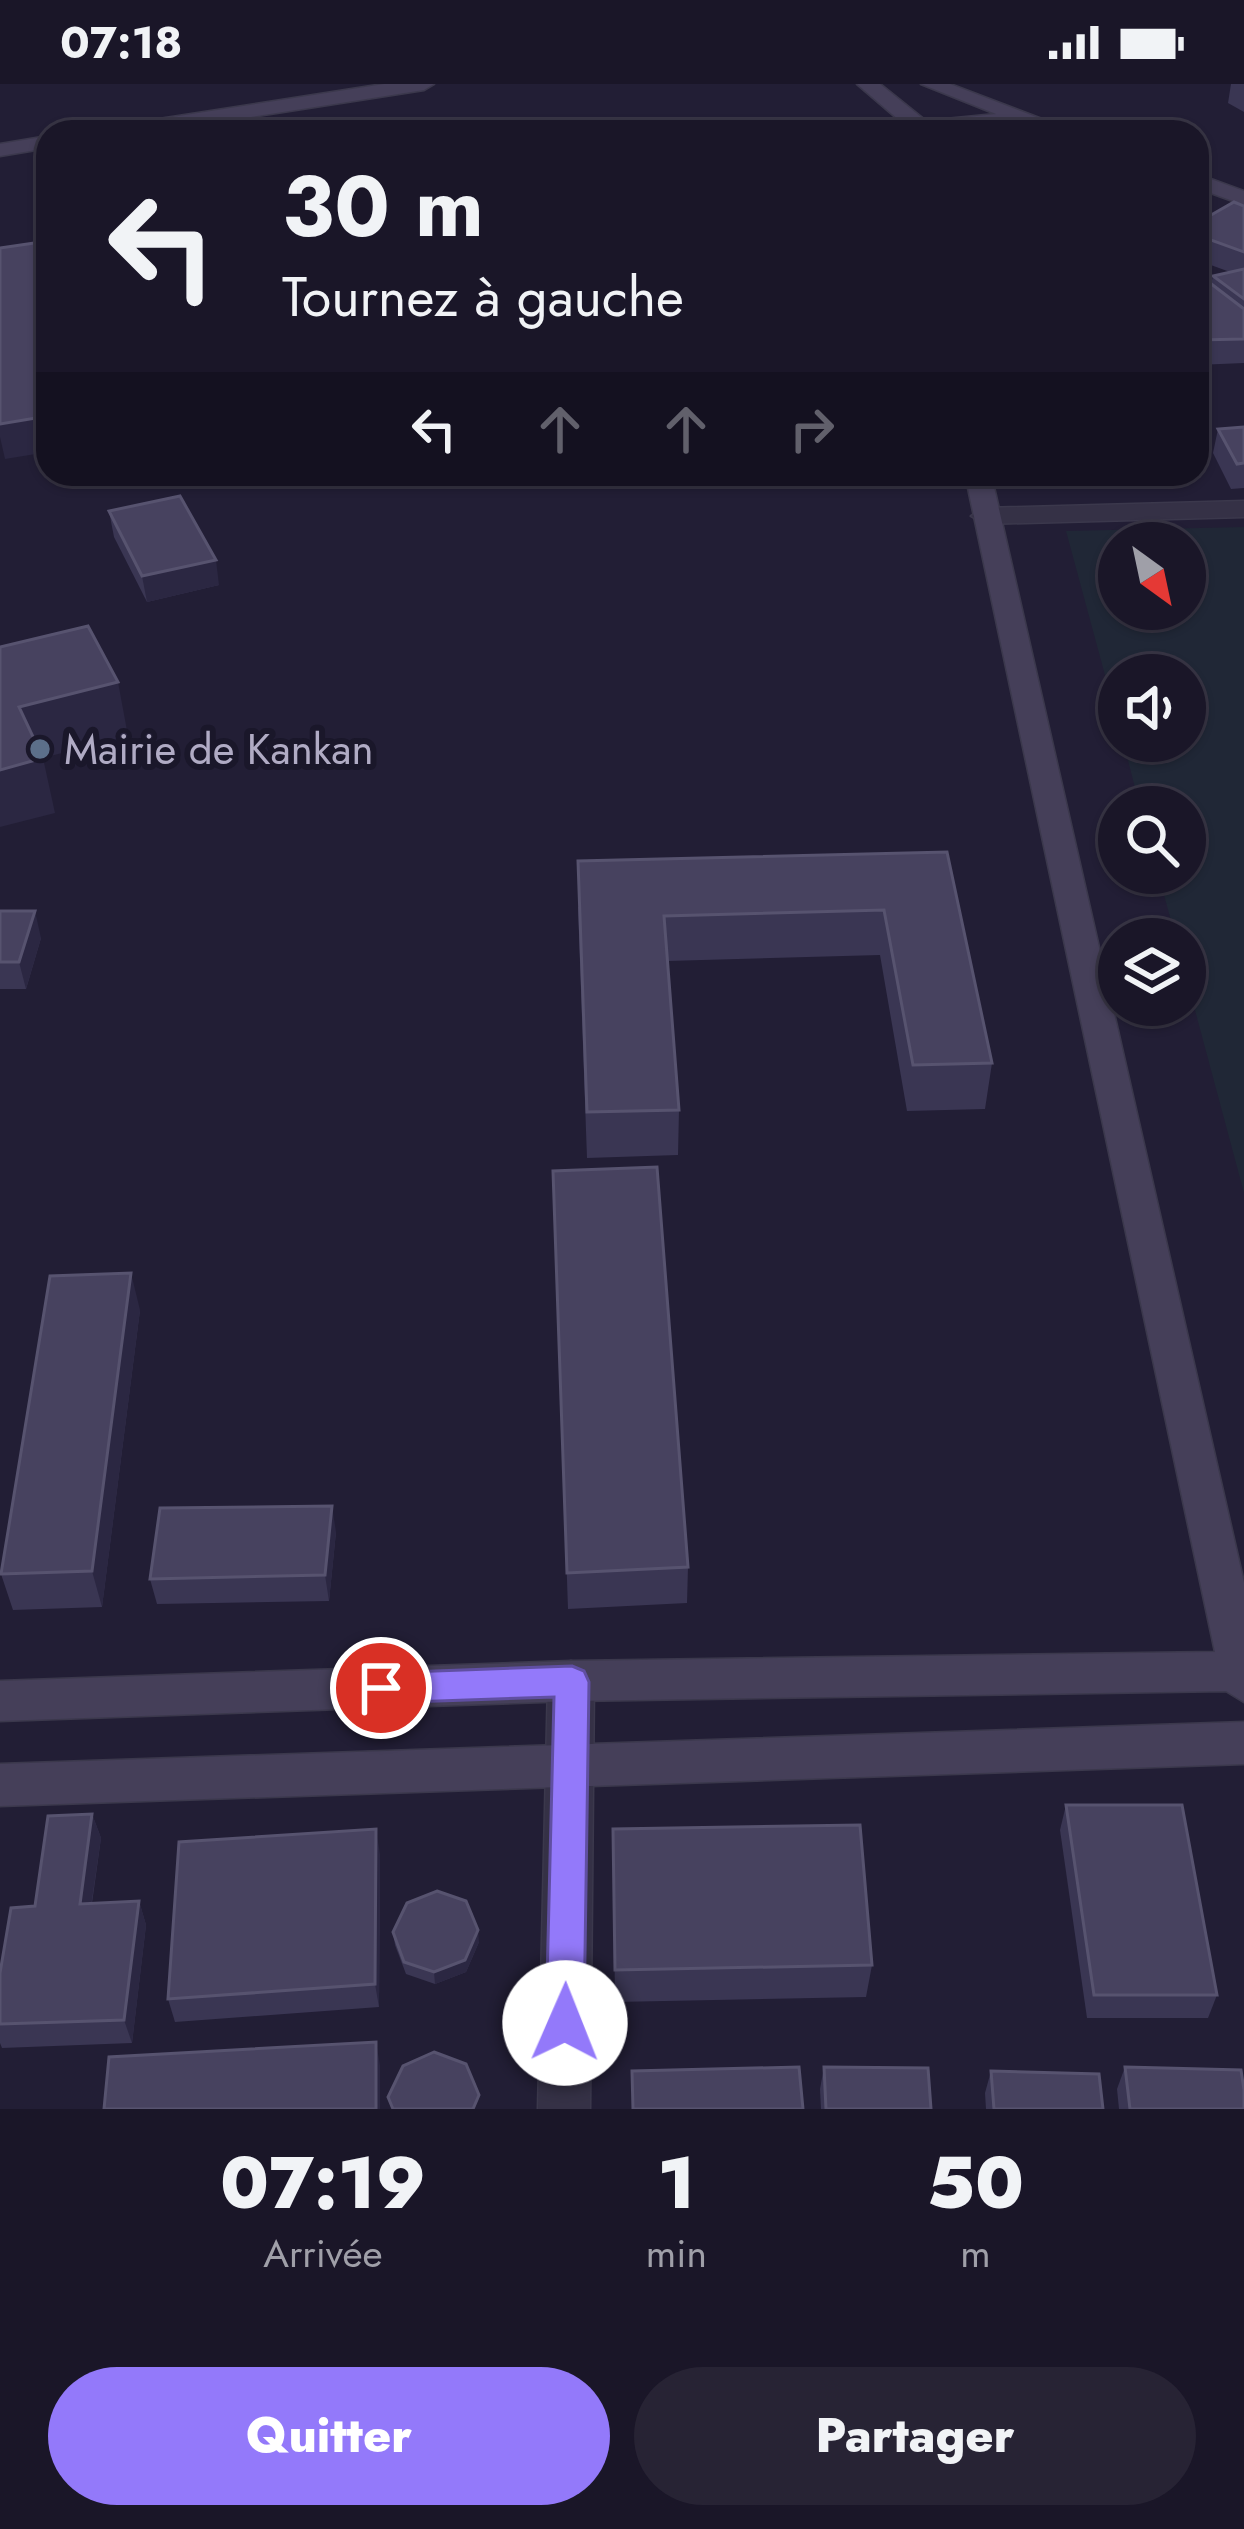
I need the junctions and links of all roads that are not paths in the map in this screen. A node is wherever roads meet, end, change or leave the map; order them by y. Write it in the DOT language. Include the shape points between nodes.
graph roads {
  1 [pos="424,84"];
  2 [pos="867,84"];
  3 [pos="931,84"];
  4 [pos="1028,118"];
  5 [pos="192,120"];
  6 [pos="912,120"];
  7 [pos="1011,120"];
  8 [pos="1033,120"];
  9 [pos="36,144"];
  10 [pos="0,150"];
  11 [pos="1209,186"];
  12 [pos="1244,199"];
  13 [pos="981,486"];
  14 [pos="1244,509"];
  15 [pos="985,516"];
  16 [pos="1243,1675"];
  17 [pos="572,1682"];
  18 [pos="0,1701"];
  19 [pos="1244,1743"];
  20 [pos="568,1764"];
  21 [pos="0,1785"];
  22 [pos="564,2109"];
  1 -- 5 [label="street"];
  2 -- 6 [label="street"];
  3 -- 4 [label="street"];
  4 -- 7 [label="street"];
  4 -- 8 [label="street"];
  9 -- 10 [label="street"];
  11 -- 12 [label="street"];
  13 -- 15 [label="street"];
  14 -- 15 [label="street"];
  15 -- 16 [label="street"];
  16 -- 17 [label="street"];
  17 -- 18 [label="street"];
  17 -- 20 [label="street"];
  19 -- 20 [label="street"];
  20 -- 21 [label="street"];
  20 -- 22 [label="street"];
}
